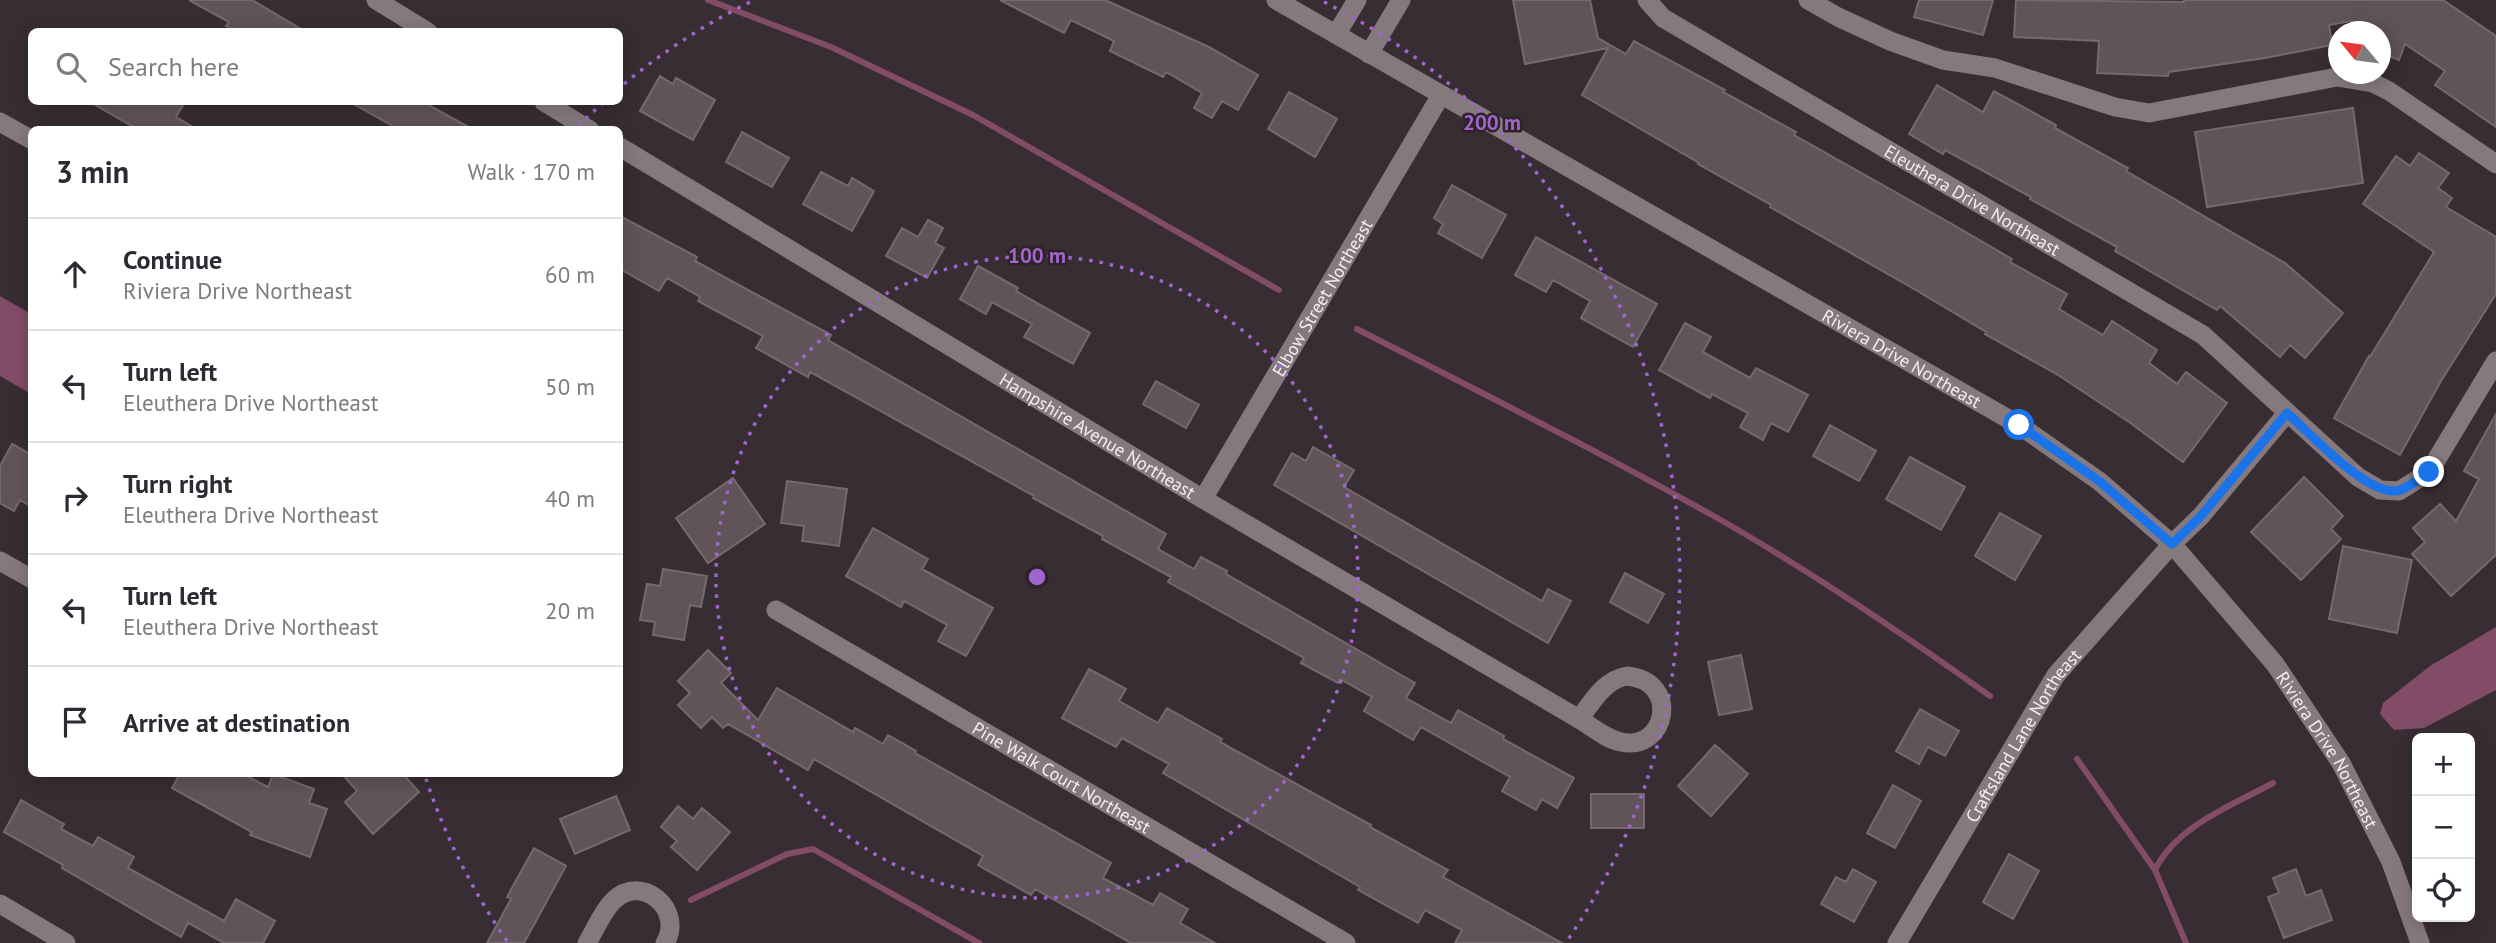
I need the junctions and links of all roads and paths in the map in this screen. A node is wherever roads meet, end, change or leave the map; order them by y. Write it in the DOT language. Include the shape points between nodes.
graph roads {
  1 [pos="376,0"];
  2 [pos="1276,0"];
  3 [pos="1357,0"];
  4 [pos="1401,0"];
  5 [pos="1647,0"];
  6 [pos="1808,0"];
  7 [pos="422,28"];
  8 [pos="1337,33"];
  9 [pos="1369,54"];
  10 [pos="1441,96"];
  11 [pos="549,105"];
  12 [pos="0,121"];
  13 [pos="583,126"];
  14 [pos="28,138"];
  15 [pos="623,149"];
  16 [pos="2496,164"];
  17 [pos="2496,360"];
  18 [pos="2287,413"];
  19 [pos="1203,499"];
  20 [pos="2172,544"];
  21 [pos="0,561"];
  22 [pos="28,577"];
  23 [pos="776,610"];
  24 [pos="1579,719"];
  25 [pos="0,904"];
  26 [pos="66,943"];
  27 [pos="587,943"];
  28 [pos="665,943"];
  29 [pos="1346,943"];
  30 [pos="1896,943"];
  31 [pos="2420,943"];
  1 -- 7 [label="street"];
  2 -- 8 [label="street, Riviera Drive Northeast"];
  3 -- 8 [label="street"];
  4 -- 9 [label="street"];
  5 -- 18 [label="street, Eleuthera Drive Northeast" via="1663,18 2203,335"];
  6 -- 16 [label="street" via="1869,31 1943,60 1995,68 2115,107 2149,113 2337,77 2373,83"];
  8 -- 9 [label="street, Riviera Drive Northeast"];
  9 -- 10 [label="street, Riviera Drive Northeast"];
  10 -- 19 [label="street, Elbow Street Northeast"];
  10 -- 20 [label="street, Riviera Drive Northeast" via="2019,425 2099,481"];
  11 -- 13 [label="street"];
  12 -- 14 [label="street"];
  15 -- 19 [label="street, Hampshire Avenue Northeast"];
  17 -- 18 [label="street, Eleuthera Drive Northeast" via="2429,472 2399,491 2380,490 2358,477"];
  18 -- 20 [label="street"];
  19 -- 24 [label="street, Hampshire Avenue Northeast"];
  20 -- 30 [label="street, Craftsland Lane Northeast" via="2056,675"];
  20 -- 31 [label="street, Riviera Drive Northeast" via="2275,664 2341,763 2391,862"];
  21 -- 22 [label="street"];
  23 -- 29 [label="street, Pine Walk Court Northeast"];
  25 -- 26 [label="street"];
  27 -- 28 [label="street" via="613,900 634,891 646,892 665,905 671,926"];
}
